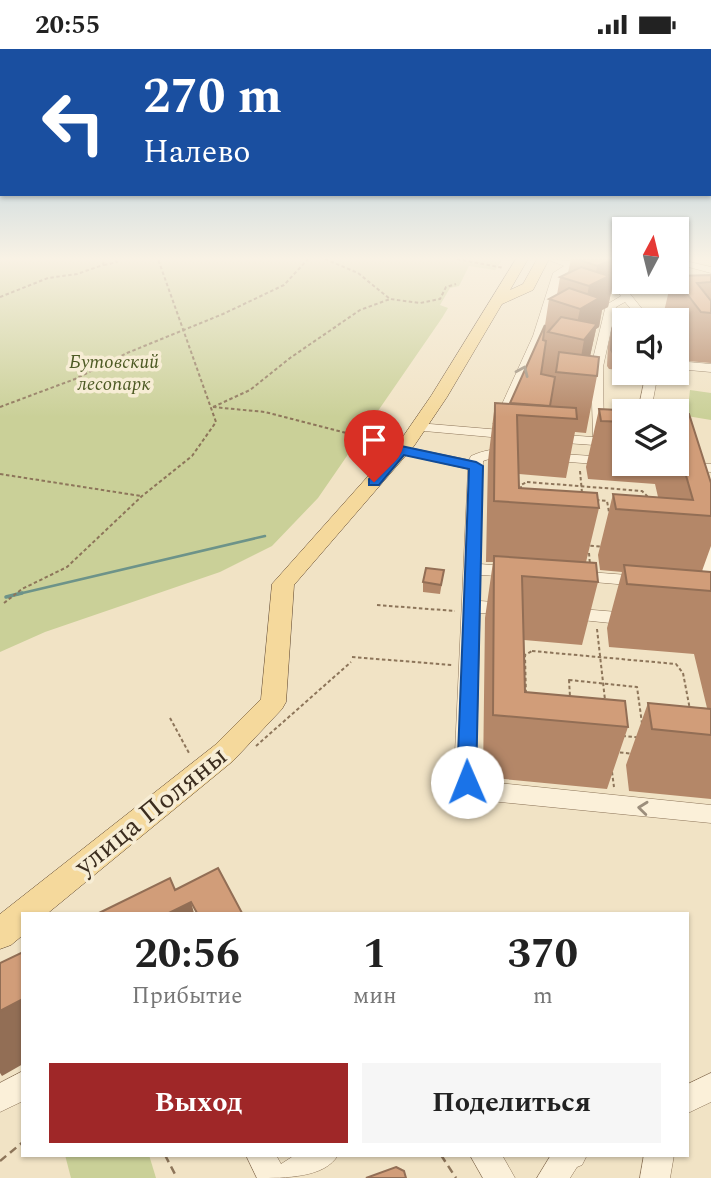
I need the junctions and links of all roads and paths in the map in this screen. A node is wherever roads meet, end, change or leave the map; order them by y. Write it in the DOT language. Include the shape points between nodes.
graph roads {
  1 [pos="178,312"];
  2 [pos="227,312"];
  3 [pos="358,312"];
  4 [pos="492,312"];
  5 [pos="546,312"];
  6 [pos="609,312"];
  7 [pos="711,317"];
  8 [pos="689,318"];
  9 [pos="185,331"];
  10 [pos="689,366"];
  11 [pos="711,368"];
  12 [pos="0,407"];
  13 [pos="212,407"];
  14 [pos="418,427"];
  15 [pos="496,433"];
  16 [pos="354,435"];
  17 [pos="612,441"];
  18 [pos="599,442"];
  19 [pos="401,450"];
  20 [pos="612,461"];
  21 [pos="476,466"];
  22 [pos="579,467"];
  23 [pos="711,468"];
  24 [pos="689,471"];
  25 [pos="0,474"];
  26 [pos="581,486"];
  27 [pos="142,496"];
  28 [pos="583,499"];
  29 [pos="596,500"];
  30 [pos="610,517"];
  31 [pos="698,526"];
  32 [pos="643,531"];
  33 [pos="654,532"];
  34 [pos="570,537"];
  35 [pos="587,538"];
  36 [pos="571,545"];
  37 [pos="588,546"];
  38 [pos="708,550"];
  39 [pos="472,569"];
  40 [pos="527,573"];
  41 [pos="711,573"];
  42 [pos="560,575"];
  43 [pos="591,578"];
  44 [pos="660,583"];
  45 [pos="4,603"];
  46 [pos="377,605"];
  47 [pos="471,609"];
  48 [pos="531,611"];
  49 [pos="553,613"];
  50 [pos="596,616"];
  51 [pos="644,620"];
  52 [pos="352,657"];
  53 [pos="600,657"];
  54 [pos="351,662"];
  55 [pos="469,666"];
  56 [pos="603,683"];
  57 [pos="606,709"];
  58 [pos="170,717"];
  59 [pos="608,735"];
  60 [pos="254,748"];
  61 [pos="189,753"];
  62 [pos="610,753"];
  63 [pos="612,765"];
  64 [pos="614,790"];
  65 [pos="711,814"];
  66 [pos="26,912"];
  67 [pos="21,916"];
  68 [pos="0,934"];
  69 [pos="21,1086"];
  70 [pos="711,1087"];
  71 [pos="0,1098"];
  72 [pos="689,1098"];
  73 [pos="21,1144"];
  74 [pos="166,1157"];
  75 [pos="262,1157"];
  76 [pos="320,1157"];
  77 [pos="442,1157"];
  78 [pos="486,1157"];
  79 [pos="659,1157"];
  80 [pos="0,1161"];
  81 [pos="177,1178"];
  82 [pos="272,1178"];
  83 [pos="285,1178"];
  84 [pos="456,1178"];
  85 [pos="500,1178"];
  86 [pos="655,1178"];
  1 -- 9 [label="path"];
  2 -- 9 [label="path"];
  3 -- 13 [label="path" via="250,390"];
  4 -- 14 [label="main road"];
  15 -- 5 [label="street, one-way"];
  6 -- 18 [label="street" via="599,351"];
  7 -- 8 [label="street"];
  9 -- 12 [label="path"];
  9 -- 13 [label="path"];
  10 -- 11 [label="street"];
  13 -- 16 [label="path" via="265,412"];
  13 -- 27 [label="path" via="216,422 192,456"];
  14 -- 15 [label="street"];
  14 -- 19 [label="main road"];
  15 -- 18 [label="street"];
  17 -- 18 [label="street"];
  19 -- 21 [label="street"];
  19 -- 66 [label="main road, улица Поляны" via="283,584 273,702 224,754"];
  20 -- 21 [label="street" via="487,454 478,456"];
  21 -- 39 [label="street"];
  22 -- 26 [label="path"];
  23 -- 24 [label="street"];
  25 -- 27 [label="path"];
  26 -- 28 [label="path"];
  26 -- 33 [label="path" via="645,493"];
  26 -- 36 [label="path" via="521,485 523,539"];
  27 -- 45 [label="path" via="67,567"];
  29 -- 30 [label="path" via="607,501"];
  31 -- 38 [label="street"];
  32 -- 33 [label="path"];
  33 -- 37 [label="path" via="654,551"];
  34 -- 36 [label="path"];
  35 -- 37 [label="path"];
  36 -- 37 [label="path"];
  37 -- 43 [label="path"];
  38 -- 41 [label="street"];
  39 -- 40 [label="street"];
  39 -- 47 [label="street"];
  42 -- 43 [label="street"];
  43 -- 44 [label="street"];
  46 -- 47 [label="path"];
  47 -- 48 [label="street"];
  47 -- 55 [label="street"];
  49 -- 50 [label="street"];
  50 -- 51 [label="street"];
  50 -- 53 [label="path"];
  52 -- 55 [label="path"];
  53 -- 56 [label="path"];
  53 -- 62 [label="path" via="526,653 527,737 536,745"];
  53 -- 62 [label="path" via="680,667 699,757"];
  54 -- 60 [label="path"];
  65 -- 55 [label="street, one-way" via="471,787 466,775"];
  56 -- 57 [label="path"];
  56 -- 59 [label="path" via="569,680 572,731"];
  56 -- 59 [label="path" via="637,687 644,738"];
  58 -- 61 [label="path"];
  59 -- 62 [label="path"];
  63 -- 64 [label="path"];
  67 -- 68 [label="main road, улица Поляны"];
  69 -- 71 [label="street"];
  70 -- 72 [label="street"];
  73 -- 80 [label="path"];
  74 -- 81 [label="path"];
  75 -- 82 [label="street"];
  76 -- 83 [label="street"];
  77 -- 84 [label="path"];
  78 -- 85 [label="street"];
  79 -- 86 [label="street"];
}
